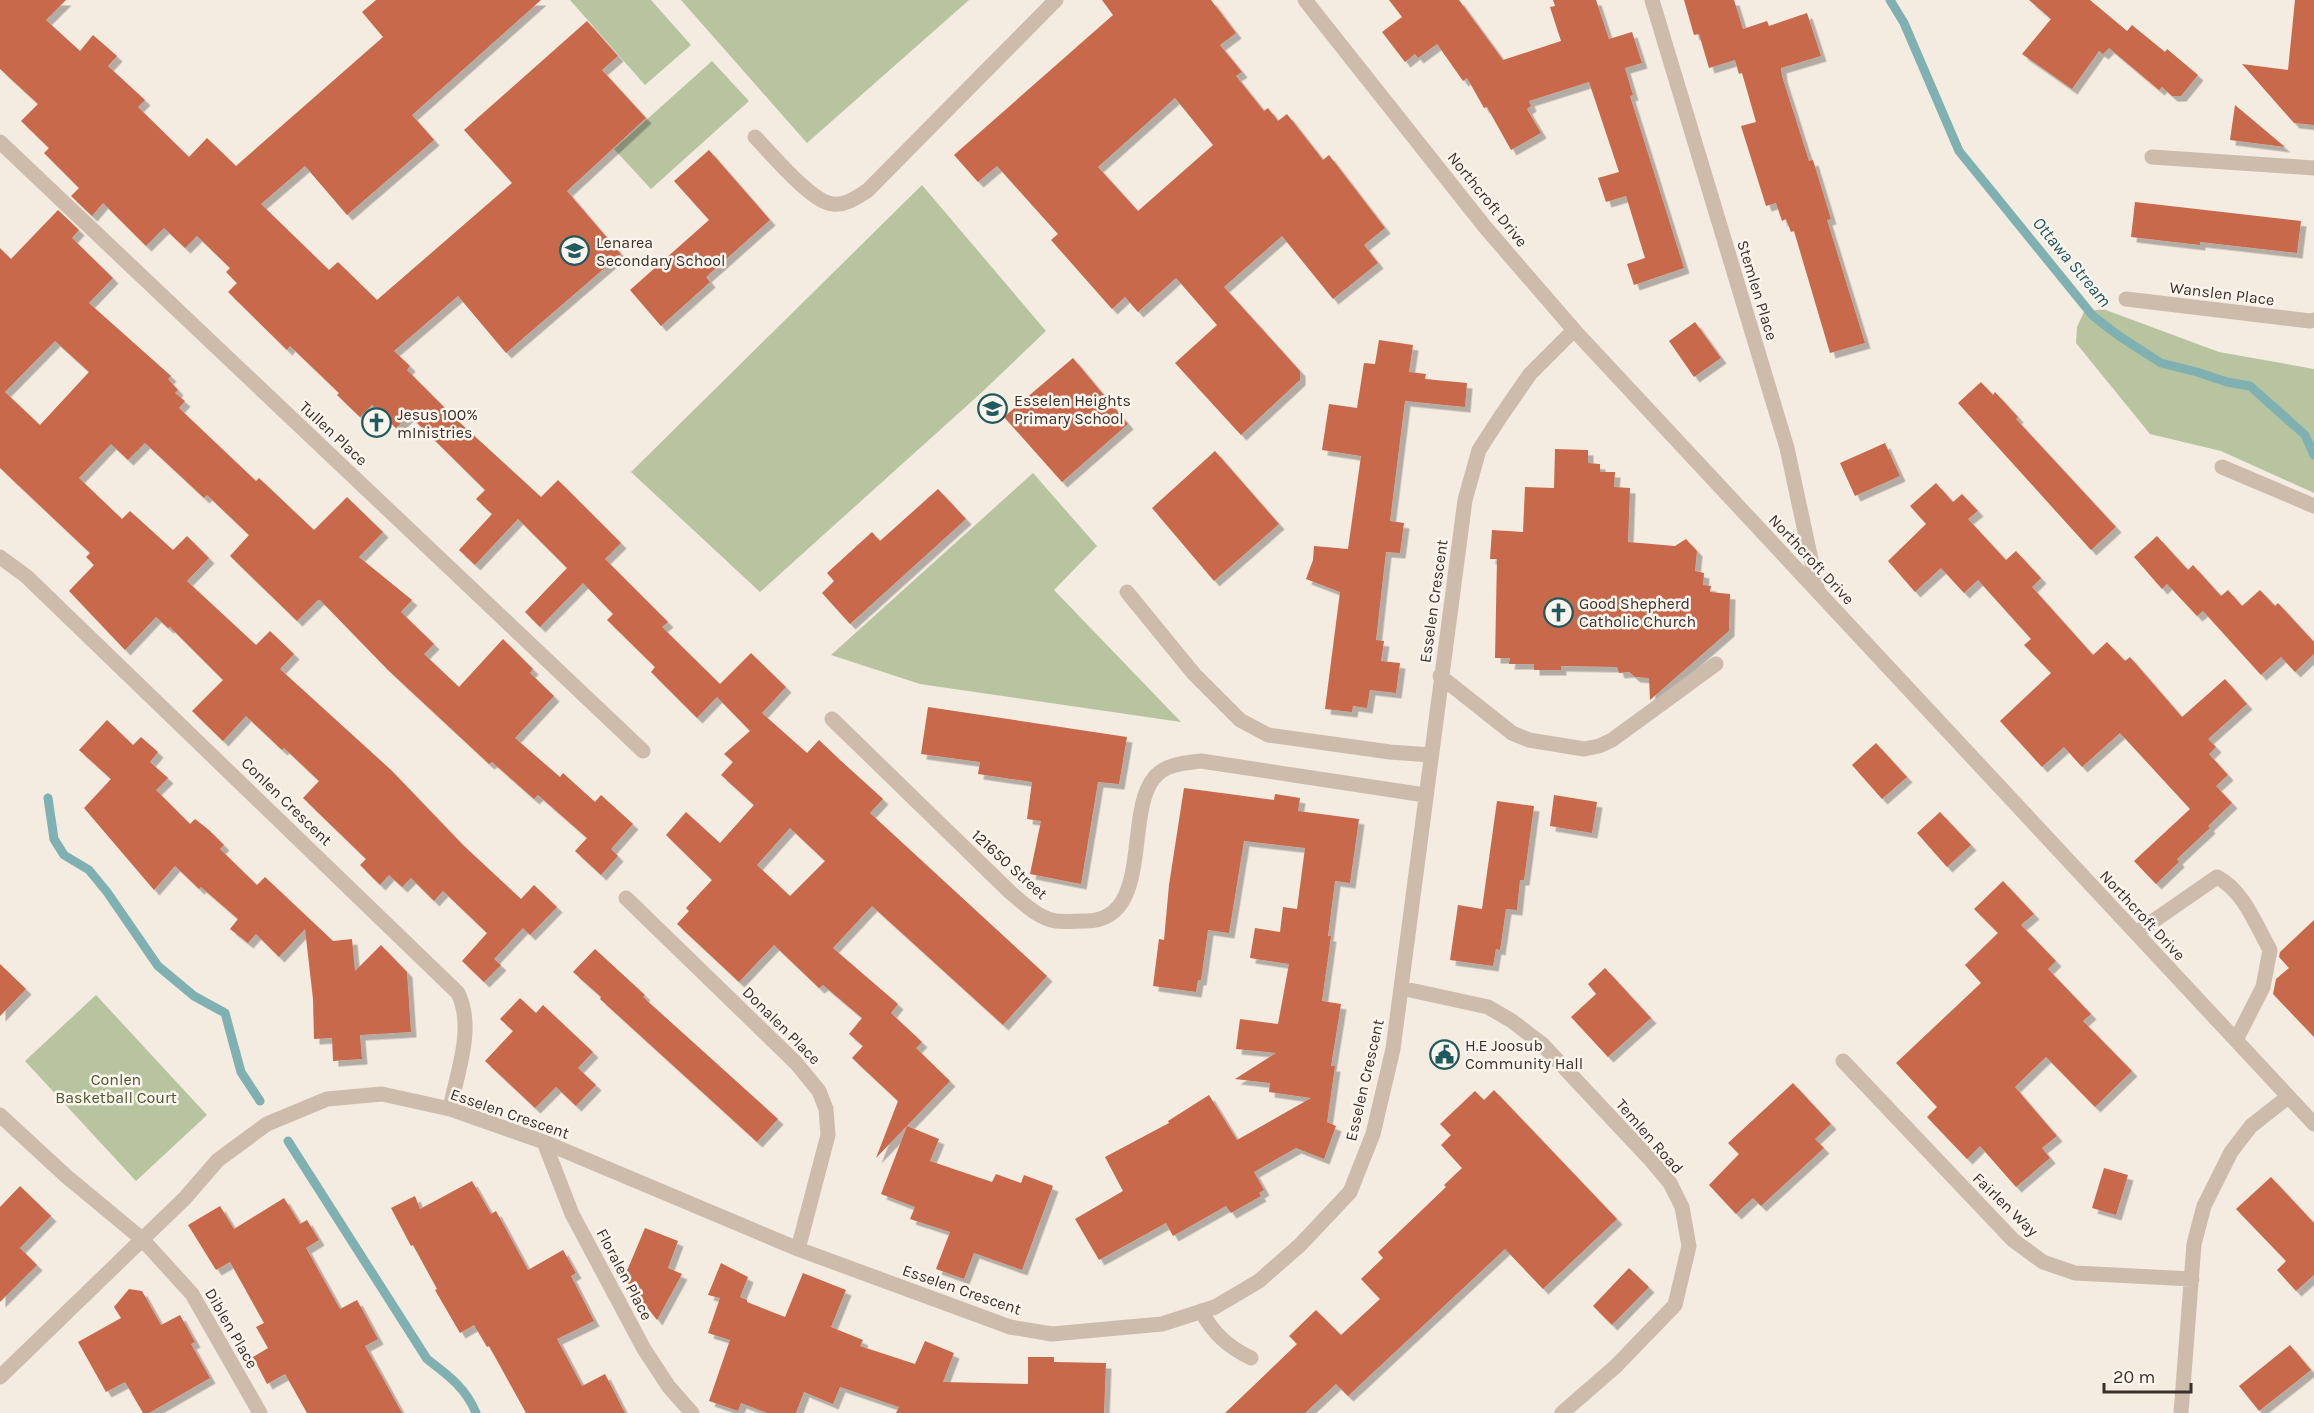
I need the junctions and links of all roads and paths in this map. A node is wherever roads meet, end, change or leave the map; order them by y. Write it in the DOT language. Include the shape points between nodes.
graph roads {
  1 [pos="1056,0"];
  2 [pos="1305,0"];
  3 [pos="1652,0"];
  4 [pos="755,137"];
  5 [pos="0,142"];
  6 [pos="2152,158"];
  7 [pos="2314,168"];
  8 [pos="2126,299"];
  9 [pos="2314,320"];
  10 [pos="1574,330"];
  11 [pos="2222,467"];
  12 [pos="2314,506"];
  13 [pos="0,557"];
  14 [pos="1126,592"];
  15 [pos="1818,592"];
  16 [pos="1716,664"];
  17 [pos="1440,676"];
  18 [pos="832,718"];
  19 [pos="643,751"];
  20 [pos="1431,755"];
  21 [pos="1425,795"];
  22 [pos="626,898"];
  23 [pos="2136,933"];
  24 [pos="1401,988"];
  25 [pos="2236,1040"];
  26 [pos="1843,1061"];
  27 [pos="2288,1097"];
  28 [pos="450,1109"];
  29 [pos="0,1115"];
  30 [pos="2314,1124"];
  31 [pos="544,1142"];
  32 [pos="142,1239"];
  33 [pos="798,1249"];
  34 [pos="2192,1280"];
  35 [pos="1201,1311"];
  36 [pos="1251,1358"];
  37 [pos="0,1377"];
  38 [pos="260,1413"];
  39 [pos="692,1413"];
  40 [pos="1562,1413"];
  41 [pos="2181,1413"];
  1 -- 4 [label="street" via="867,191 852,201 832,204 810,193"];
  2 -- 10 [label="street, Northcroft Drive" via="1485,227"];
  3 -- 15 [label="street, Stemlen Place" via="1787,448"];
  5 -- 19 [label="street, Tullen Place"];
  6 -- 7 [label="street"];
  8 -- 9 [label="street, Wanslen Place"];
  10 -- 15 [label="street, Northcroft Drive"];
  10 -- 17 [label="street, Esselen Crescent" via="1530,374 1479,450 1465,500"];
  11 -- 12 [label="street"];
  13 -- 28 [label="street, Conlen Crescent" via="34,584 458,993 465,1007 467,1026"];
  14 -- 20 [label="street" via="1194,674 1240,720 1258,730 1268,735"];
  15 -- 23 [label="street, Northcroft Drive"];
  16 -- 17 [label="street" via="1612,740 1584,749 1529,740 1512,733"];
  17 -- 20 [label="street, Esselen Crescent"];
  18 -- 21 [label="street, 121650 Street" via="1010,892 1033,911 1055,921 1096,922 1113,912 1126,897 1144,793 1155,775 1176,764 1201,761"];
  20 -- 21 [label="street, Esselen Crescent"];
  21 -- 24 [label="street, Esselen Crescent"];
  22 -- 33 [label="street, Donalen Place" via="796,1063 819,1091 826,1109 828,1135"];
  23 -- 25 [label="street, Northcroft Drive"];
  23 -- 25 [label="street" via="2217,877 2225,881 2240,898 2270,950 2263,987"];
  24 -- 35 [label="street, Esselen Crescent" via="1393,1049 1372,1134 1350,1192 1259,1281"];
  24 -- 40 [label="street, Temlen Road" via="1488,1007 1542,1044 1649,1158 1670,1183 1682,1208 1689,1246 1674,1305 1615,1367"];
  25 -- 27 [label="street, Northcroft Drive"];
  26 -- 34 [label="street, Fairlen Way" via="2013,1240 2043,1262 2075,1273"];
  27 -- 30 [label="street, Northcroft Drive"];
  27 -- 34 [label="street" via="2251,1126 2230,1152 2204,1206 2194,1244"];
  28 -- 31 [label="street, Esselen Crescent"];
  28 -- 32 [label="street, Esselen Crescent" via="382,1094 327,1100 267,1124 218,1160"];
  29 -- 32 [label="street"];
  31 -- 33 [label="street, Esselen Crescent"];
  31 -- 39 [label="street, Floralen Place" via="572,1214 644,1349"];
  32 -- 37 [label="street, Esselen Crescent"];
  32 -- 38 [label="street, Diblen Place" via="192,1294"];
  33 -- 35 [label="street, Esselen Crescent" via="1010,1328 1053,1334 1115,1329 1162,1324"];
  34 -- 41 [label="street"];
  35 -- 36 [label="street" via="1211,1330 1237,1352"];
}
